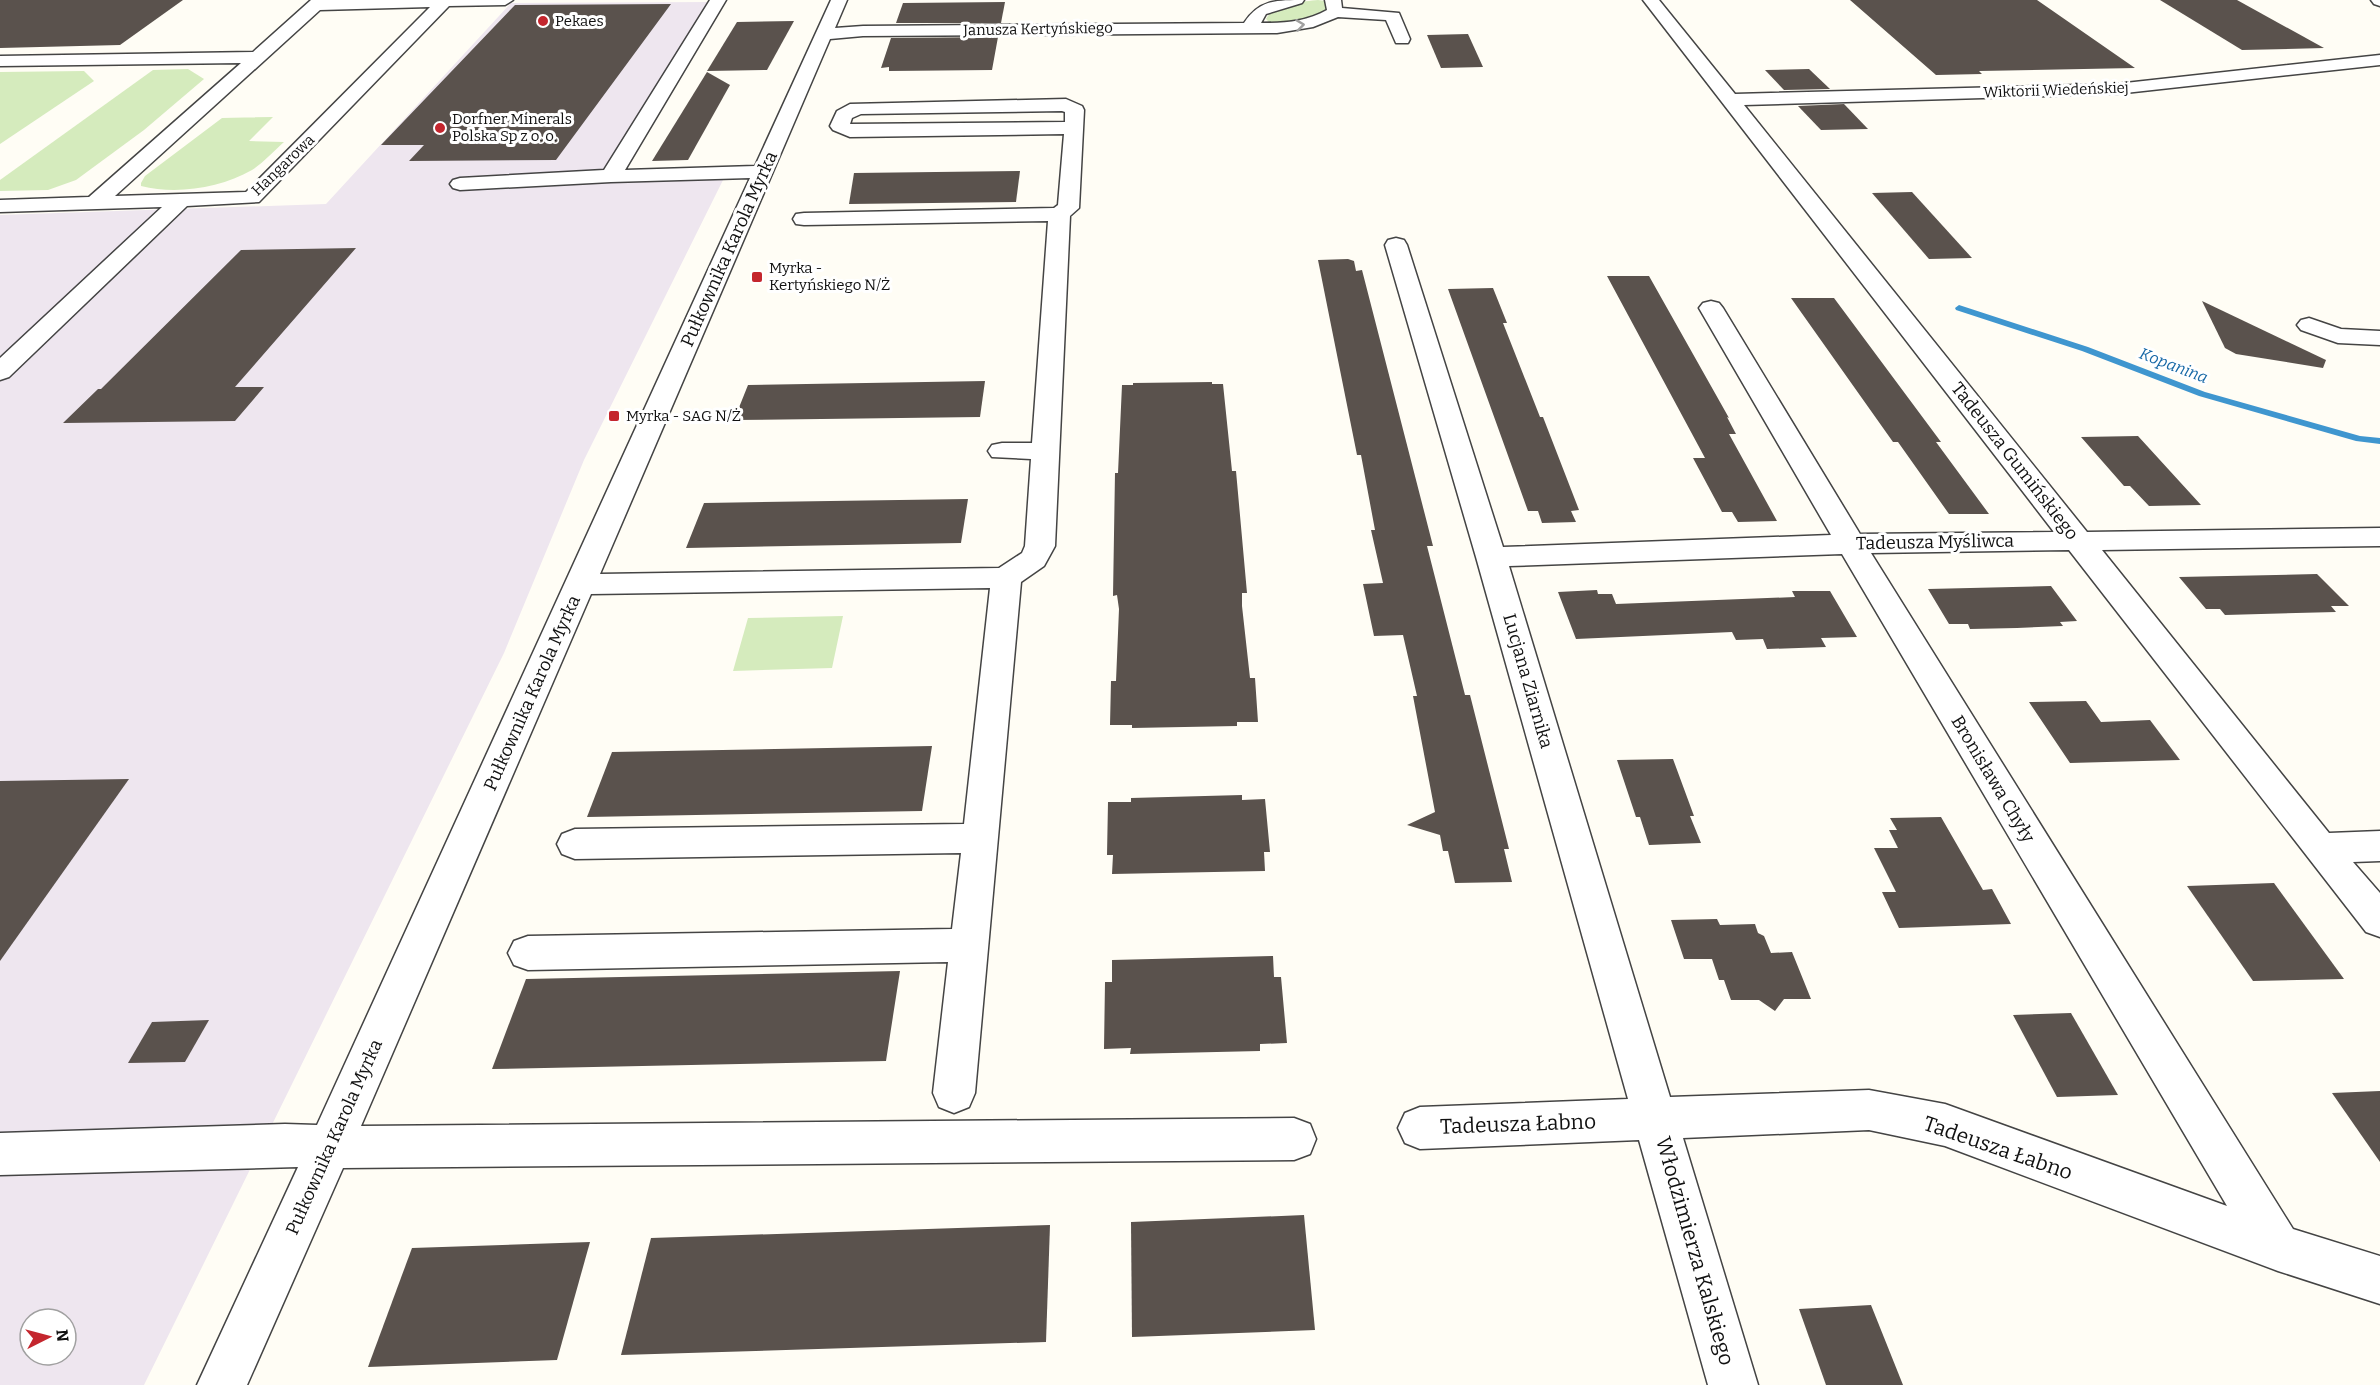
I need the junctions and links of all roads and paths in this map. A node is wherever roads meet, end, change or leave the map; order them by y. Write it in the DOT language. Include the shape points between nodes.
graph roads {
  1 [pos="505,0"];
  2 [pos="698,0"];
  3 [pos="718,0"];
  4 [pos="733,0"];
  5 [pos="839,0"];
  6 [pos="1296,0"];
  7 [pos="1651,0"];
  8 [pos="437,1"];
  9 [pos="318,2"];
  10 [pos="1334,6"];
  11 [pos="1251,28"];
  12 [pos="825,34"];
  13 [pos="1402,39"];
  14 [pos="259,57"];
  15 [pos="2380,60"];
  16 [pos="0,61"];
  17 [pos="1730,100"];
  18 [pos="1073,128"];
  19 [pos="764,172"];
  20 [pos="611,176"];
  21 [pos="460,184"];
  22 [pos="182,200"];
  23 [pos="96,202"];
  24 [pos="0,206"];
  25 [pos="1059,214"];
  26 [pos="804,219"];
  27 [pos="1396,245"];
  28 [pos="1711,308"];
  29 [pos="2308,325"];
  30 [pos="2380,338"];
  31 [pos="0,372"];
  32 [pos="1002,451"];
  33 [pos="1043,451"];
  34 [pos="2380,537"];
  35 [pos="2076,539"];
  36 [pos="1851,544"];
  37 [pos="1491,557"];
  38 [pos="1006,578"];
  39 [pos="580,584"];
  40 [pos="981,838"];
  41 [pos="575,844"];
  42 [pos="2380,846"];
  43 [pos="2320,848"];
  44 [pos="2380,921"];
  45 [pos="969,945"];
  46 [pos="528,952"];
  47 [pos="954,1093"];
  48 [pos="1657,1118"];
  49 [pos="1420,1128"];
  50 [pos="1294,1139"];
  51 [pos="330,1147"];
  52 [pos="0,1154"];
  53 [pos="2278,1248"];
  54 [pos="2380,1280"];
  55 [pos="222,1385"];
  56 [pos="1733,1385"];
  1 -- 8 [label="street"];
  2 -- 3 [label="street"];
  3 -- 4 [label="street"];
  3 -- 20 [label="street"];
  5 -- 12 [label="street, Pułkownika Karola Myrka"];
  6 -- 11 [label="street" via="1259,11"];
  7 -- 17 [label="street, Tadeusza Gumińskiego"];
  8 -- 9 [label="street"];
  8 -- 22 [label="street, Hangarowa" via="252,198"];
  9 -- 14 [label="street"];
  11 -- 10 [label="street, Janusza Kertyńskiego, one-way" via="1307,26 1321,21"];
  10 -- 13 [label="street" via="1393,16"];
  11 -- 12 [label="street, Janusza Kertyńskiego"];
  12 -- 19 [label="street, Pułkownika Karola Myrka"];
  14 -- 16 [label="street"];
  14 -- 23 [label="street"];
  15 -- 17 [label="street, Wiktorii Wiedeńskiej" via="2116,89"];
  17 -- 35 [label="street, Tadeusza Gumińskiego"];
  18 -- 18 [label="street" via="850,131 840,126 844,115 857,108 1066,105 1075,110"];
  18 -- 25 [label="street" via="1068,207"];
  19 -- 20 [label="street"];
  19 -- 39 [label="street, Pułkownika Karola Myrka"];
  20 -- 21 [label="street"];
  22 -- 23 [label="street, Hangarowa"];
  22 -- 31 [label="street"];
  23 -- 24 [label="street, Hangarowa"];
  25 -- 26 [label="street"];
  25 -- 33 [label="street"];
  27 -- 37 [label="street, Lucjana Ziarnika"];
  28 -- 36 [label="street, Bronisława Chyły"];
  29 -- 30 [label="street" via="2338,336"];
  32 -- 33 [label="street"];
  33 -- 38 [label="street" via="1040,546 1033,559"];
  34 -- 35 [label="street, Tadeusza Myśliwca"];
  35 -- 36 [label="street, Tadeusza Myśliwca"];
  35 -- 43 [label="street, Tadeusza Gumińskiego"];
  36 -- 37 [label="street, Tadeusza Myśliwca"];
  36 -- 53 [label="street, Bronisława Chyły"];
  37 -- 48 [label="street, Lucjana Ziarnika"];
  38 -- 39 [label="street"];
  38 -- 40 [label="street"];
  39 -- 51 [label="street, Pułkownika Karola Myrka"];
  40 -- 41 [label="street"];
  40 -- 45 [label="street"];
  42 -- 43 [label="street"];
  43 -- 44 [label="street, Tadeusza Gumińskiego"];
  45 -- 46 [label="street"];
  45 -- 47 [label="street"];
  48 -- 49 [label="street, Tadeusza Łabno"];
  48 -- 53 [label="street, Tadeusza Łabno" via="1869,1110 1945,1125"];
  48 -- 56 [label="street, Włodzimierza Kalskiego"];
  50 -- 51 [label="street"];
  51 -- 52 [label="street"];
  51 -- 55 [label="street, Pułkownika Karola Myrka"];
  53 -- 54 [label="street, Tadeusza Łabno"];
}
